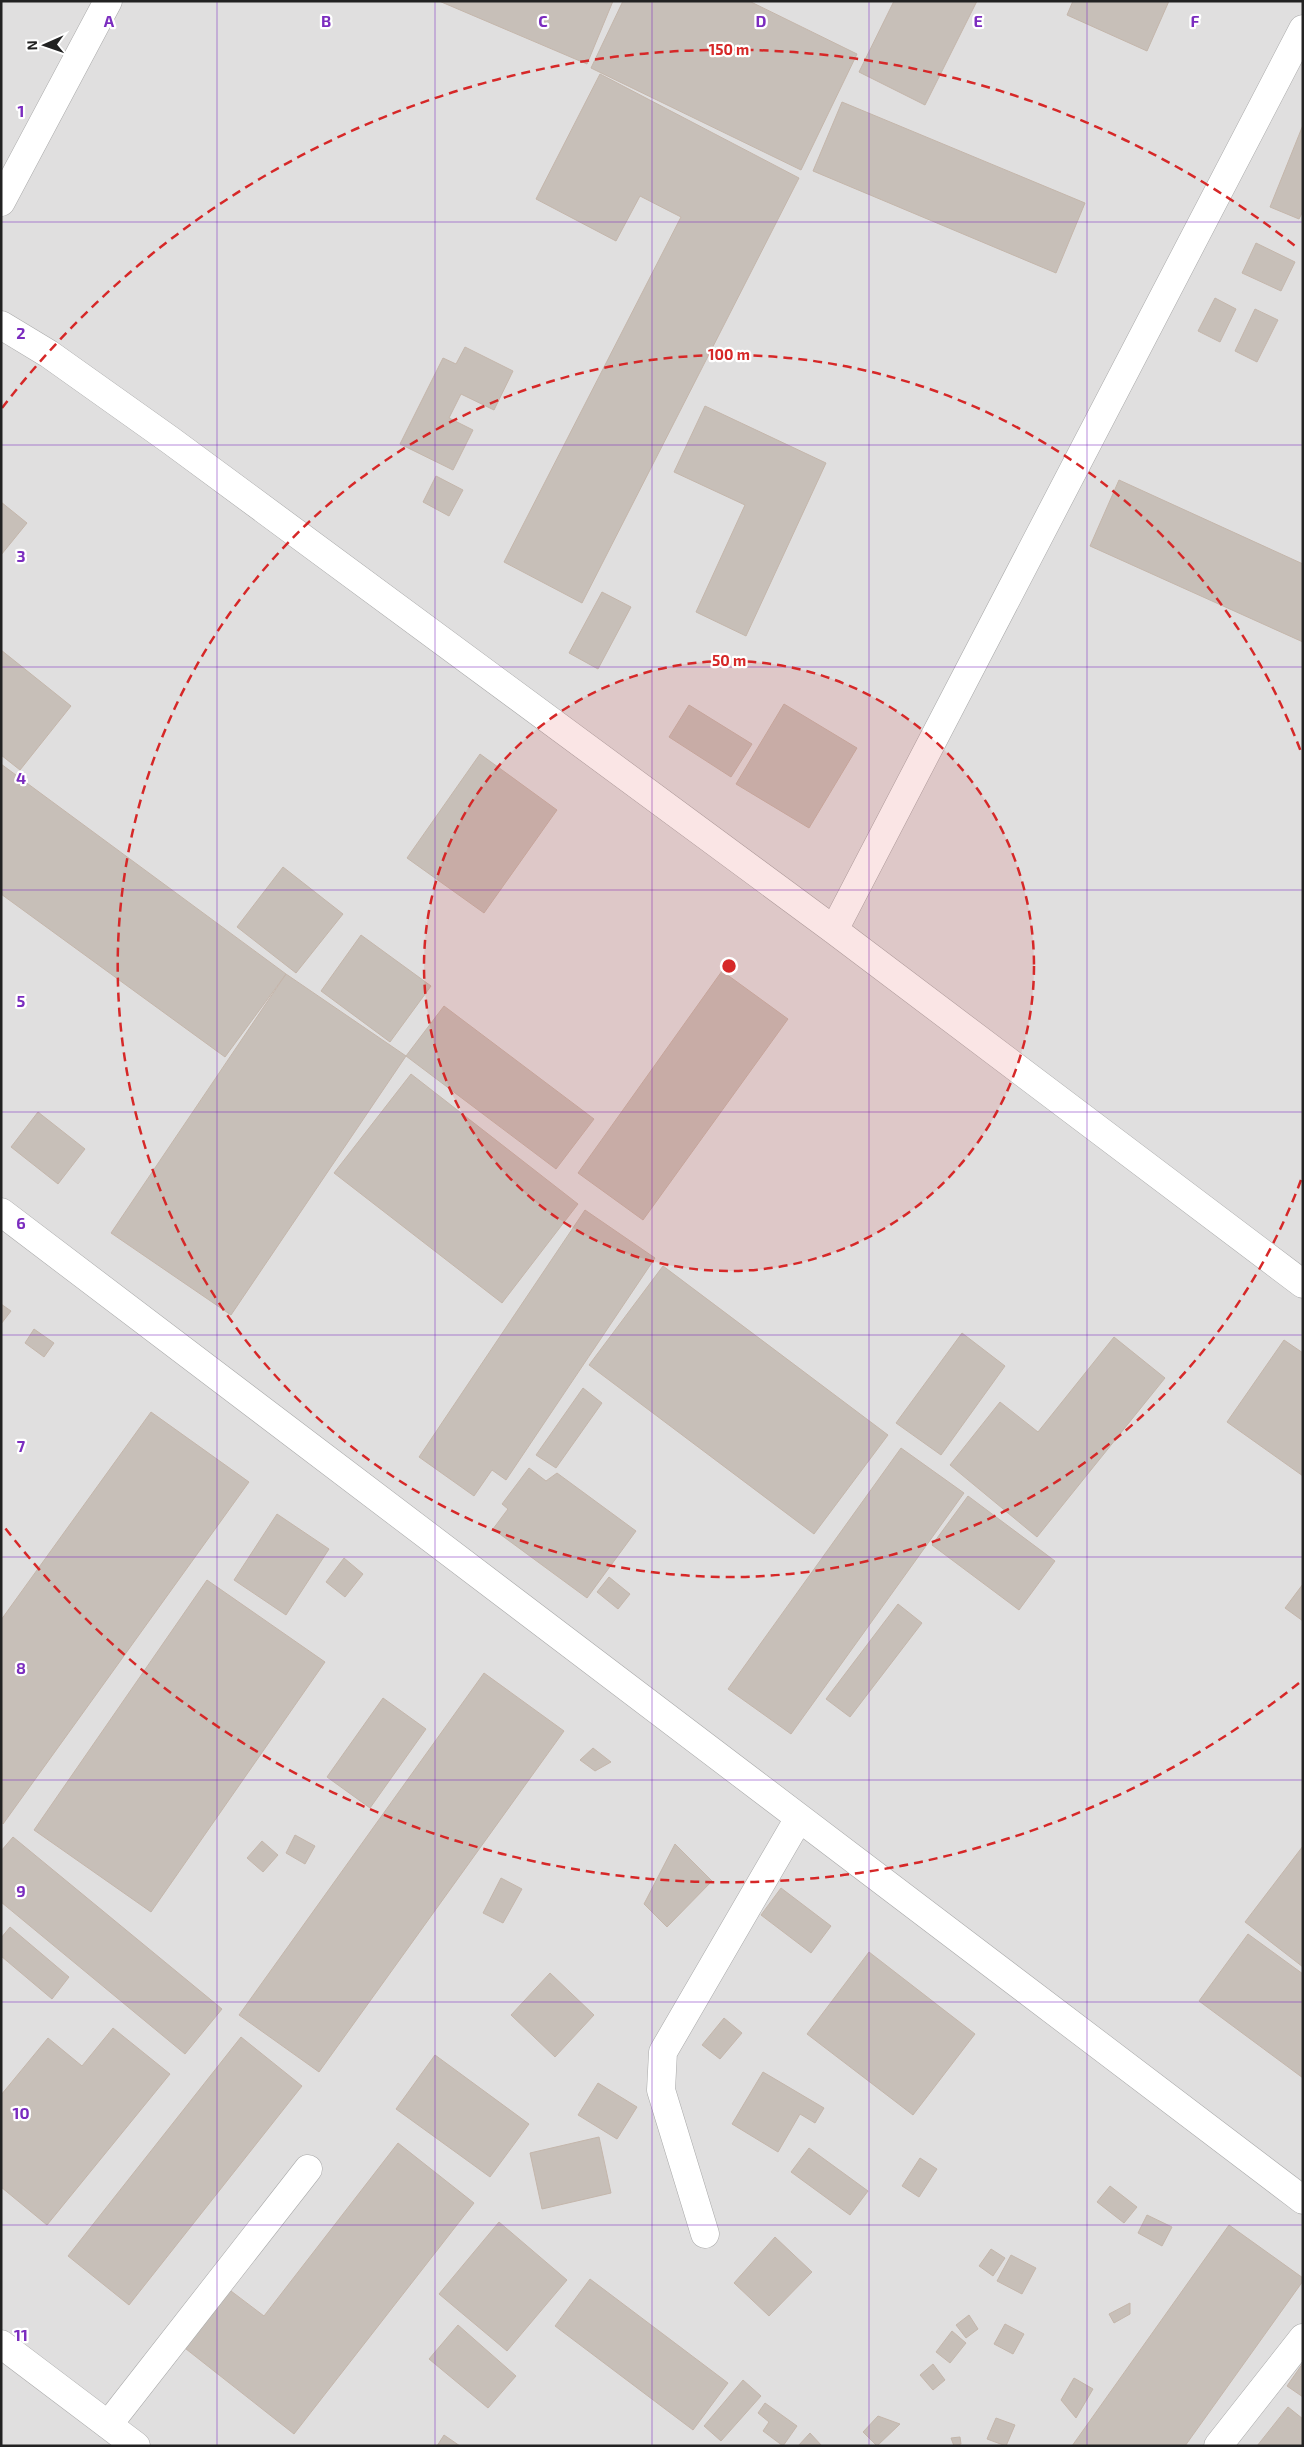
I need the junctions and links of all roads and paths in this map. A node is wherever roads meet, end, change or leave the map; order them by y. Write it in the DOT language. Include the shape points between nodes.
graph roads {
  1 [pos="108,1"];
  2 [pos="1303,29"];
  3 [pos="1,202"];
  4 [pos="1,325"];
  5 [pos="834,930"];
  6 [pos="1,1212"];
  7 [pos="1303,1284"];
  8 [pos="799,1818"];
  9 [pos="308,2169"];
  10 [pos="1303,2200"];
  11 [pos="705,2234"];
  12 [pos="1303,2338"];
  13 [pos="1,2344"];
  14 [pos="108,2425"];
  15 [pos="136,2446"];
  16 [pos="1218,2446"];
  1 -- 3 [label="street"];
  2 -- 5 [label="street"];
  4 -- 5 [label="street" via="49,354 170,440"];
  5 -- 7 [label="street"];
  6 -- 8 [label="street"];
  8 -- 10 [label="street"];
  8 -- 11 [label="street" via="663,2052 661,2090"];
  9 -- 14 [label="street"];
  12 -- 16 [label="street"];
  13 -- 14 [label="street"];
  14 -- 15 [label="street"];
}
